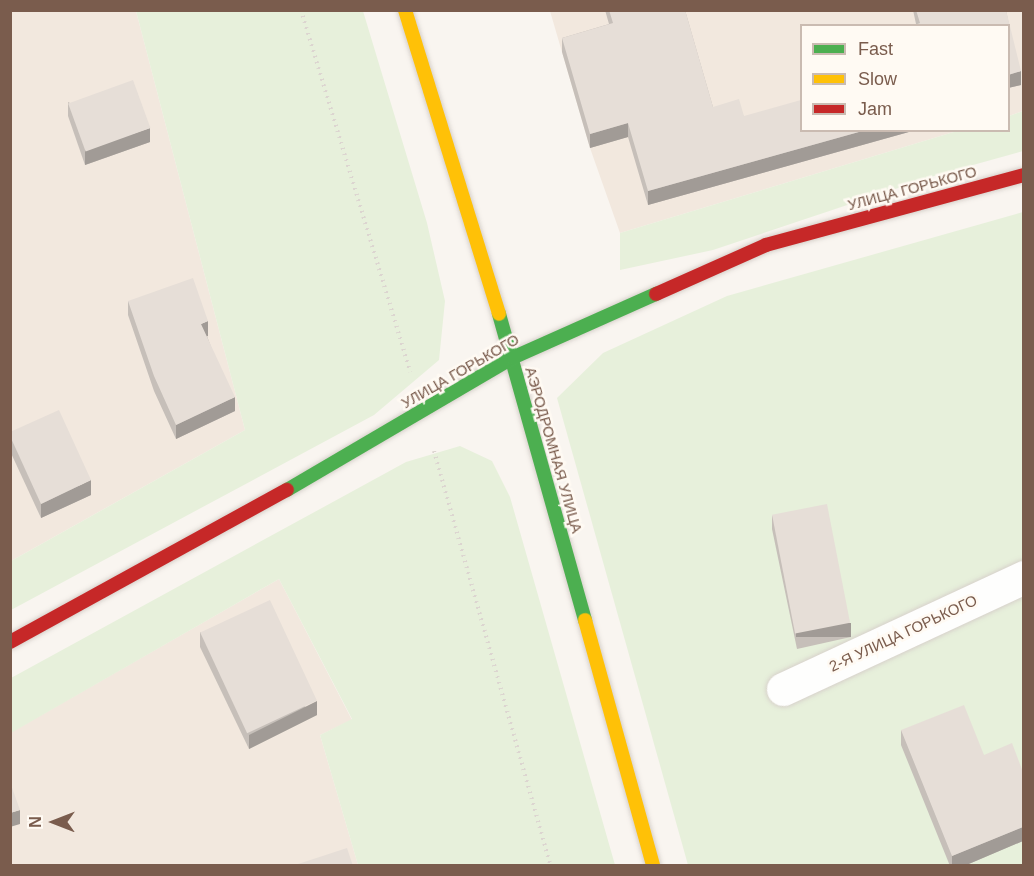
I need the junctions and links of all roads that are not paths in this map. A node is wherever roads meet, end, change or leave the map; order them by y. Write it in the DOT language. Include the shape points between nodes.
graph roads {
  1 [pos="405,10"];
  2 [pos="1023,175"];
  3 [pos="512,358"];
  4 [pos="1023,577"];
  5 [pos="10,642"];
  6 [pos="783,689"];
  7 [pos="653,866"];
  1 -- 3 [label="street, АЭРОДРОМНАЯ УЛИЦА"];
  2 -- 3 [label="street, УЛИЦА ГОРЬКОГО" via="766,245"];
  3 -- 5 [label="street, УЛИЦА ГОРЬКОГО" via="331,466"];
  3 -- 7 [label="street, АЭРОДРОМНАЯ УЛИЦА"];
  4 -- 6 [label="street, 2-Я УЛИЦА ГОРЬКОГО"];
}
